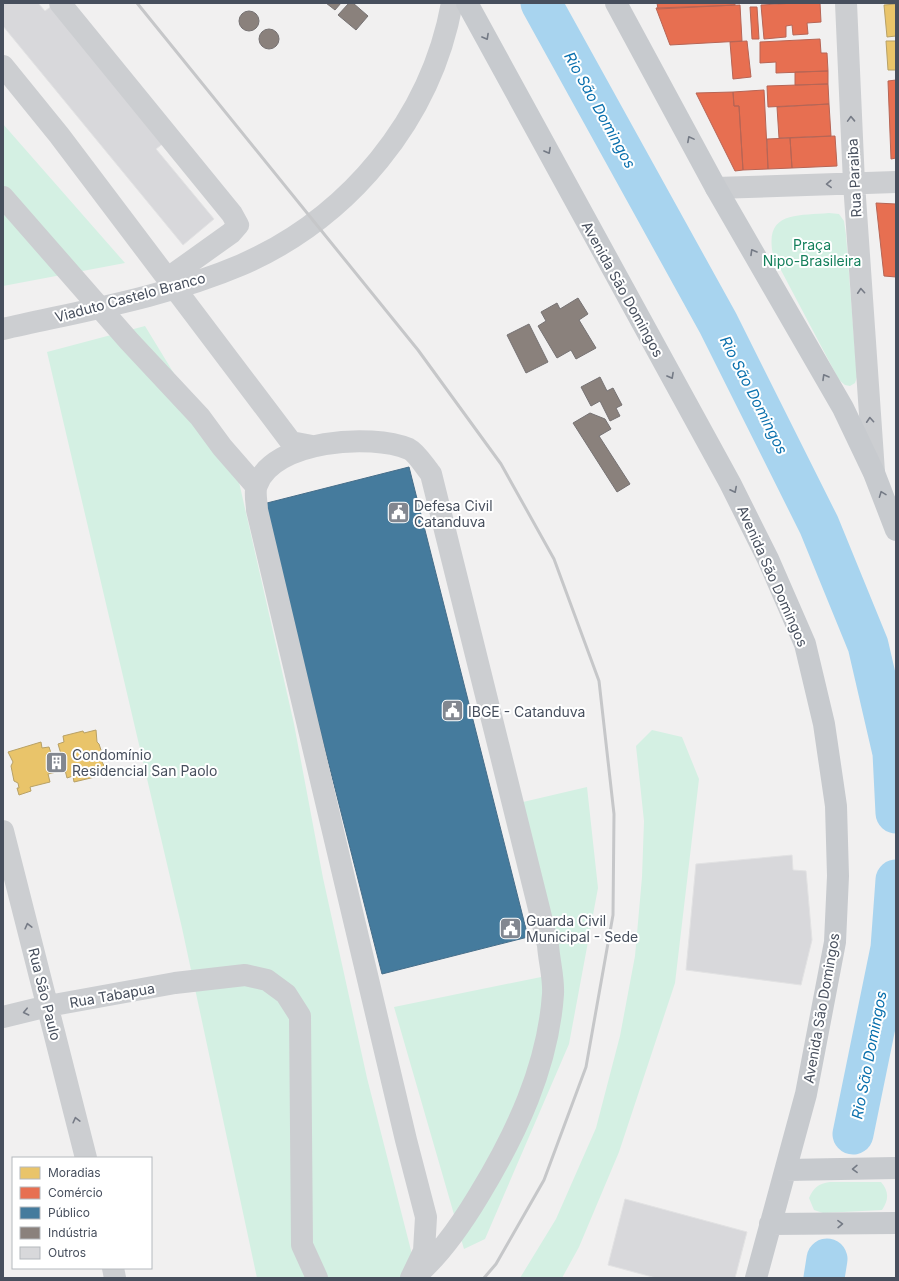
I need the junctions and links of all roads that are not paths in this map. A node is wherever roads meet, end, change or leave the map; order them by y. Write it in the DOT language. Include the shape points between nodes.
graph roads {
  1 [pos="60,3"];
  2 [pos="452,3"];
  3 [pos="467,3"];
  4 [pos="616,3"];
  5 [pos="846,3"];
  6 [pos="3,66"];
  7 [pos="896,182"];
  8 [pos="854,183"];
  9 [pos="716,188"];
  10 [pos="3,197"];
  11 [pos="168,278"];
  12 [pos="3,329"];
  13 [pos="312,446"];
  14 [pos="874,473"];
  15 [pos="256,486"];
  16 [pos="896,530"];
  17 [pos="3,831"];
  18 [pos="48,1006"];
  19 [pos="3,1017"];
  20 [pos="86,1157"];
  21 [pos="895,1168"];
  22 [pos="792,1170"];
  23 [pos="892,1223"];
  24 [pos="770,1224"];
  25 [pos="318,1278"];
  26 [pos="412,1278"];
  27 [pos="756,1278"];
  1 -- 11 [label="street" via="232,214 238,225 231,233"];
  2 -- 12 [label="street, Viaduto Castelo Branco" via="438,56 411,116 387,152 350,193 318,220 282,245 241,265 198,281"];
  3 -- 22 [label="main road, Avenida São Domingos, one-way" via="730,483 768,558 805,644 824,724 836,806 838,876 835,942"];
  9 -- 4 [label="main road, one-way"];
  8 -- 5 [label="street, Rua Paraiba, one-way"];
  6 -- 11 [label="street" via="59,134"];
  7 -- 8 [label="street"];
  8 -- 9 [label="street, one-way"];
  14 -- 8 [label="street, Rua Paraiba, one-way"];
  14 -- 9 [label="main road, one-way" via="843,408"];
  10 -- 15 [label="street" via="128,342 200,417"];
  11 -- 13 [label="street" via="291,442"];
  13 -- 15 [label="street" via="280,460 266,472"];
  13 -- 26 [label="street" via="356,440 387,442 411,450 431,474 548,945 553,993 546,1041 526,1106 500,1160 469,1211 442,1250"];
  16 -- 14 [label="main road, one-way"];
  15 -- 26 [label="street" via="257,510 426,1217 424,1251"];
  18 -- 17 [label="street, Rua São Paulo, one-way"];
  18 -- 19 [label="street, Rua Tabapua, one-way"];
  20 -- 18 [label="street, Rua São Paulo, one-way"];
  18 -- 25 [label="street, Rua Tabapua" via="175,983 245,975 267,980 286,994 300,1016 302,1245"];
  21 -- 22 [label="main road, one-way"];
  22 -- 24 [label="main road, Avenida São Domingos"];
  24 -- 23 [label="main road, one-way"];
  24 -- 27 [label="main road, Avenida São Domingos"];
}
